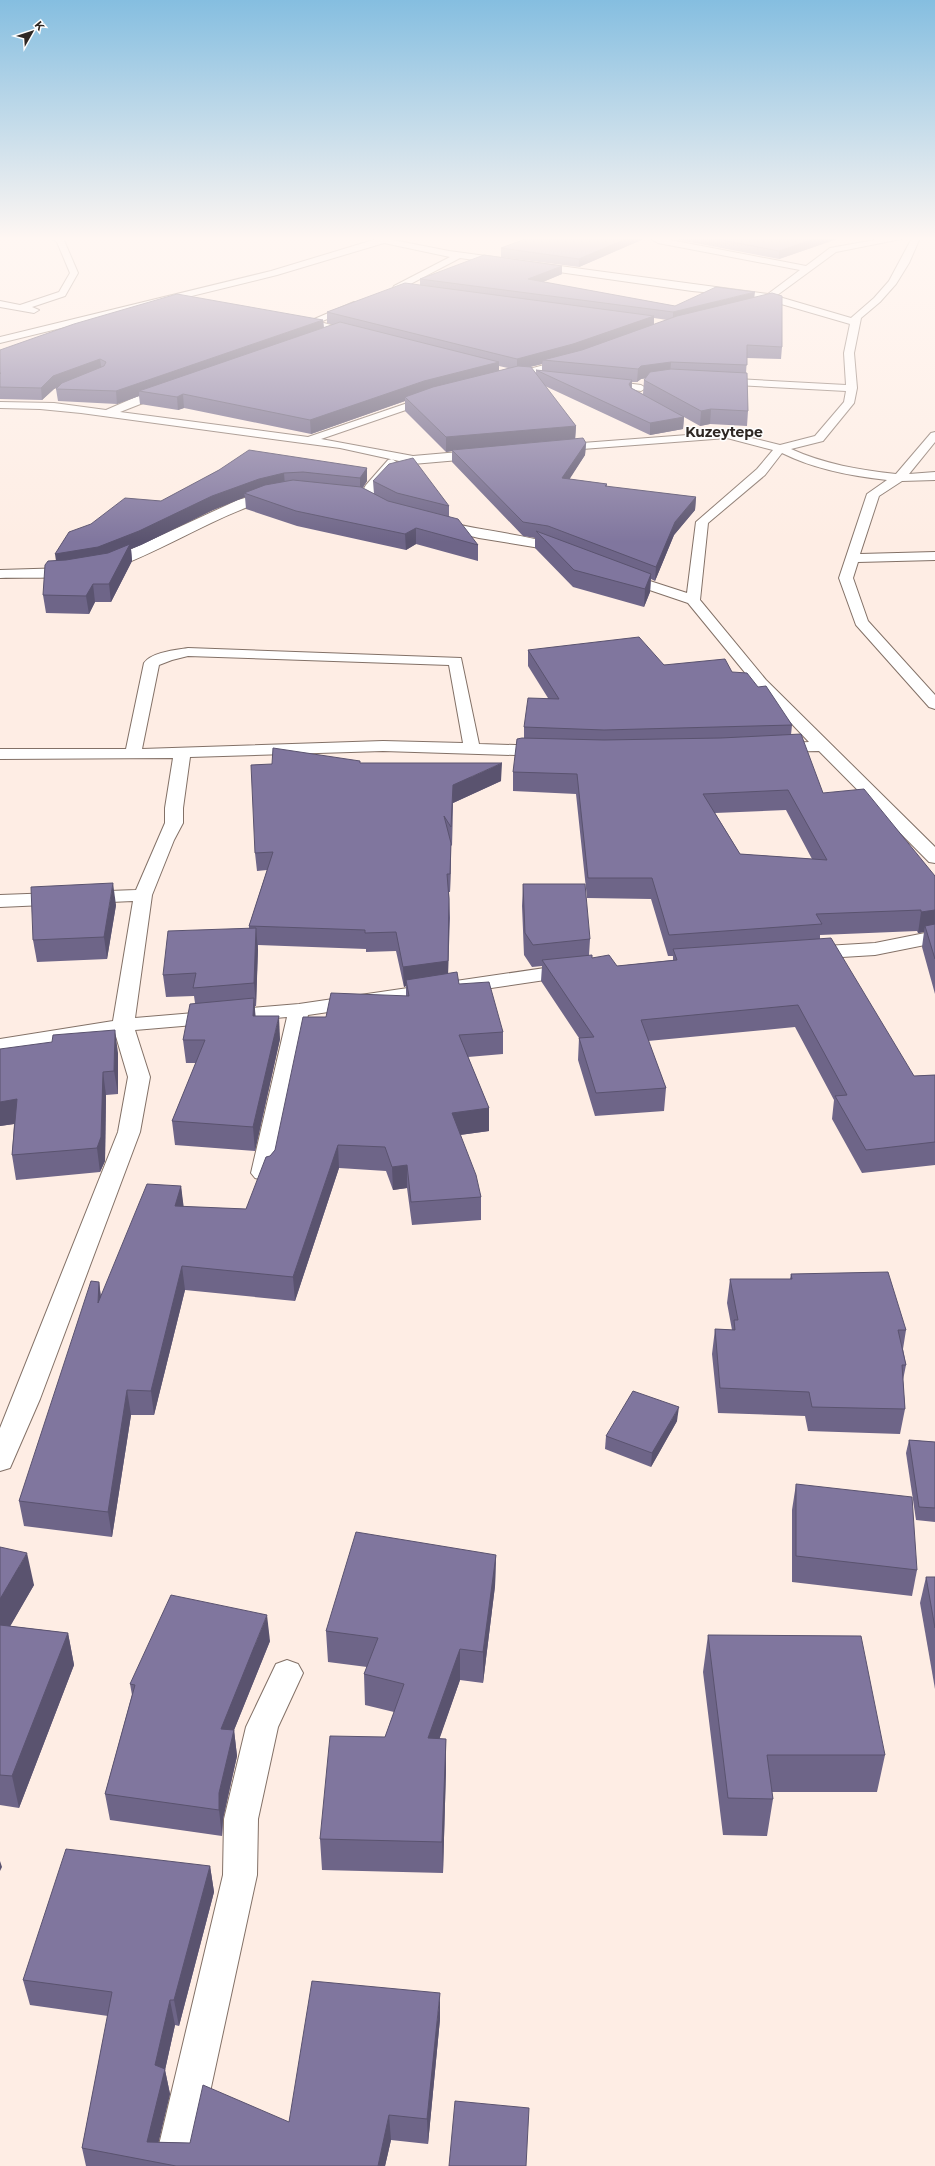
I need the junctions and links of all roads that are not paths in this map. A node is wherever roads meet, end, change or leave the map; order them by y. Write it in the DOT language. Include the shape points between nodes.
graph roads {
  1 [pos="851,339"];
  2 [pos="584,357"];
  3 [pos="503,371"];
  4 [pos="518,375"];
  5 [pos="554,378"];
  6 [pos="496,381"];
  7 [pos="651,381"];
  8 [pos="709,381"];
  9 [pos="590,382"];
  10 [pos="176,387"];
  11 [pos="641,388"];
  12 [pos="852,388"];
  13 [pos="444,394"];
  14 [pos="55,396"];
  15 [pos="642,400"];
  16 [pos="0,405"];
  17 [pos="46,406"];
  18 [pos="107,414"];
  19 [pos="693,428"];
  20 [pos="705,435"];
  21 [pos="935,435"];
  22 [pos="306,440"];
  23 [pos="780,448"];
  24 [pos="543,449"];
  25 [pos="491,453"];
  26 [pos="396,457"];
  27 [pos="935,476"];
  28 [pos="899,478"];
  29 [pos="288,491"];
  30 [pos="351,496"];
  31 [pos="365,498"];
  32 [pos="399,514"];
  33 [pos="426,521"];
  34 [pos="572,554"];
  35 [pos="935,556"];
  36 [pos="852,558"];
  37 [pos="609,570"];
  38 [pos="0,574"];
  39 [pos="693,600"];
  40 [pos="935,704"];
  41 [pos="823,746"];
  42 [pos="472,749"];
  43 [pos="759,749"];
  44 [pos="564,751"];
  45 [pos="182,752"];
  46 [pos="0,754"];
  47 [pos="133,754"];
  48 [pos="935,858"];
  49 [pos="143,895"];
  50 [pos="0,901"];
  51 [pos="935,937"];
  52 [pos="788,954"];
  53 [pos="591,968"];
  54 [pos="298,1010"];
  55 [pos="122,1025"];
  56 [pos="0,1045"];
  57 [pos="263,1173"];
  58 [pos="0,1460"];
  59 [pos="287,1673"];
  60 [pos="174,2166"];
  1 -- 12 [label="street" via="848,353"];
  2 -- 4 [label="street"];
  3 -- 4 [label="street"];
  4 -- 5 [label="street"];
  4 -- 6 [label="street"];
  7 -- 11 [label="street" via="645,382"];
  8 -- 12 [label="street"];
  9 -- 11 [label="street"];
  10 -- 18 [label="street"];
  11 -- 15 [label="street" via="635,396"];
  12 -- 23 [label="street" via="849,403 819,438"];
  13 -- 22 [label="street"];
  14 -- 17 [label="street"];
  16 -- 17 [label="street"];
  17 -- 18 [label="street" via="80,408"];
  18 -- 22 [label="street"];
  19 -- 20 [label="street"];
  20 -- 23 [label="street" via="727,435"];
  20 -- 24 [label="street"];
  21 -- 28 [label="street"];
  22 -- 26 [label="street"];
  23 -- 28 [label="street" via="801,458 857,473"];
  23 -- 39 [label="street" via="761,472 702,522"];
  25 -- 26 [label="street" via="413,460"];
  26 -- 31 [label="street" via="388,471 368,490"];
  27 -- 28 [label="street"];
  28 -- 36 [label="street" via="873,494"];
  29 -- 38 [label="street" via="242,503 104,567 67,572"];
  30 -- 31 [label="street"];
  31 -- 32 [label="street" via="379,507"];
  33 -- 34 [label="street" via="479,534 542,544"];
  35 -- 36 [label="street"];
  36 -- 40 [label="street" via="846,578 861,622"];
  37 -- 39 [label="street"];
  39 -- 41 [label="street" via="761,682"];
  41 -- 43 [label="street"];
  41 -- 48 [label="street" via="906,826"];
  42 -- 44 [label="street"];
  42 -- 45 [label="street" via="383,746"];
  42 -- 47 [label="street" via="456,662 188,652 168,656 152,663"];
  45 -- 47 [label="street"];
  45 -- 49 [label="street" via="174,823 164,840"];
  46 -- 47 [label="street"];
  49 -- 50 [label="street"];
  49 -- 55 [label="street"];
  51 -- 52 [label="street" via="875,949"];
  53 -- 54 [label="street"];
  54 -- 55 [label="street"];
  54 -- 57 [label="street"];
  55 -- 56 [label="street"];
  55 -- 58 [label="street" via="139,1077 129,1132"];
  59 -- 60 [label="street" via="262,1727 246,1796 241,1819 240,1875"];
}
